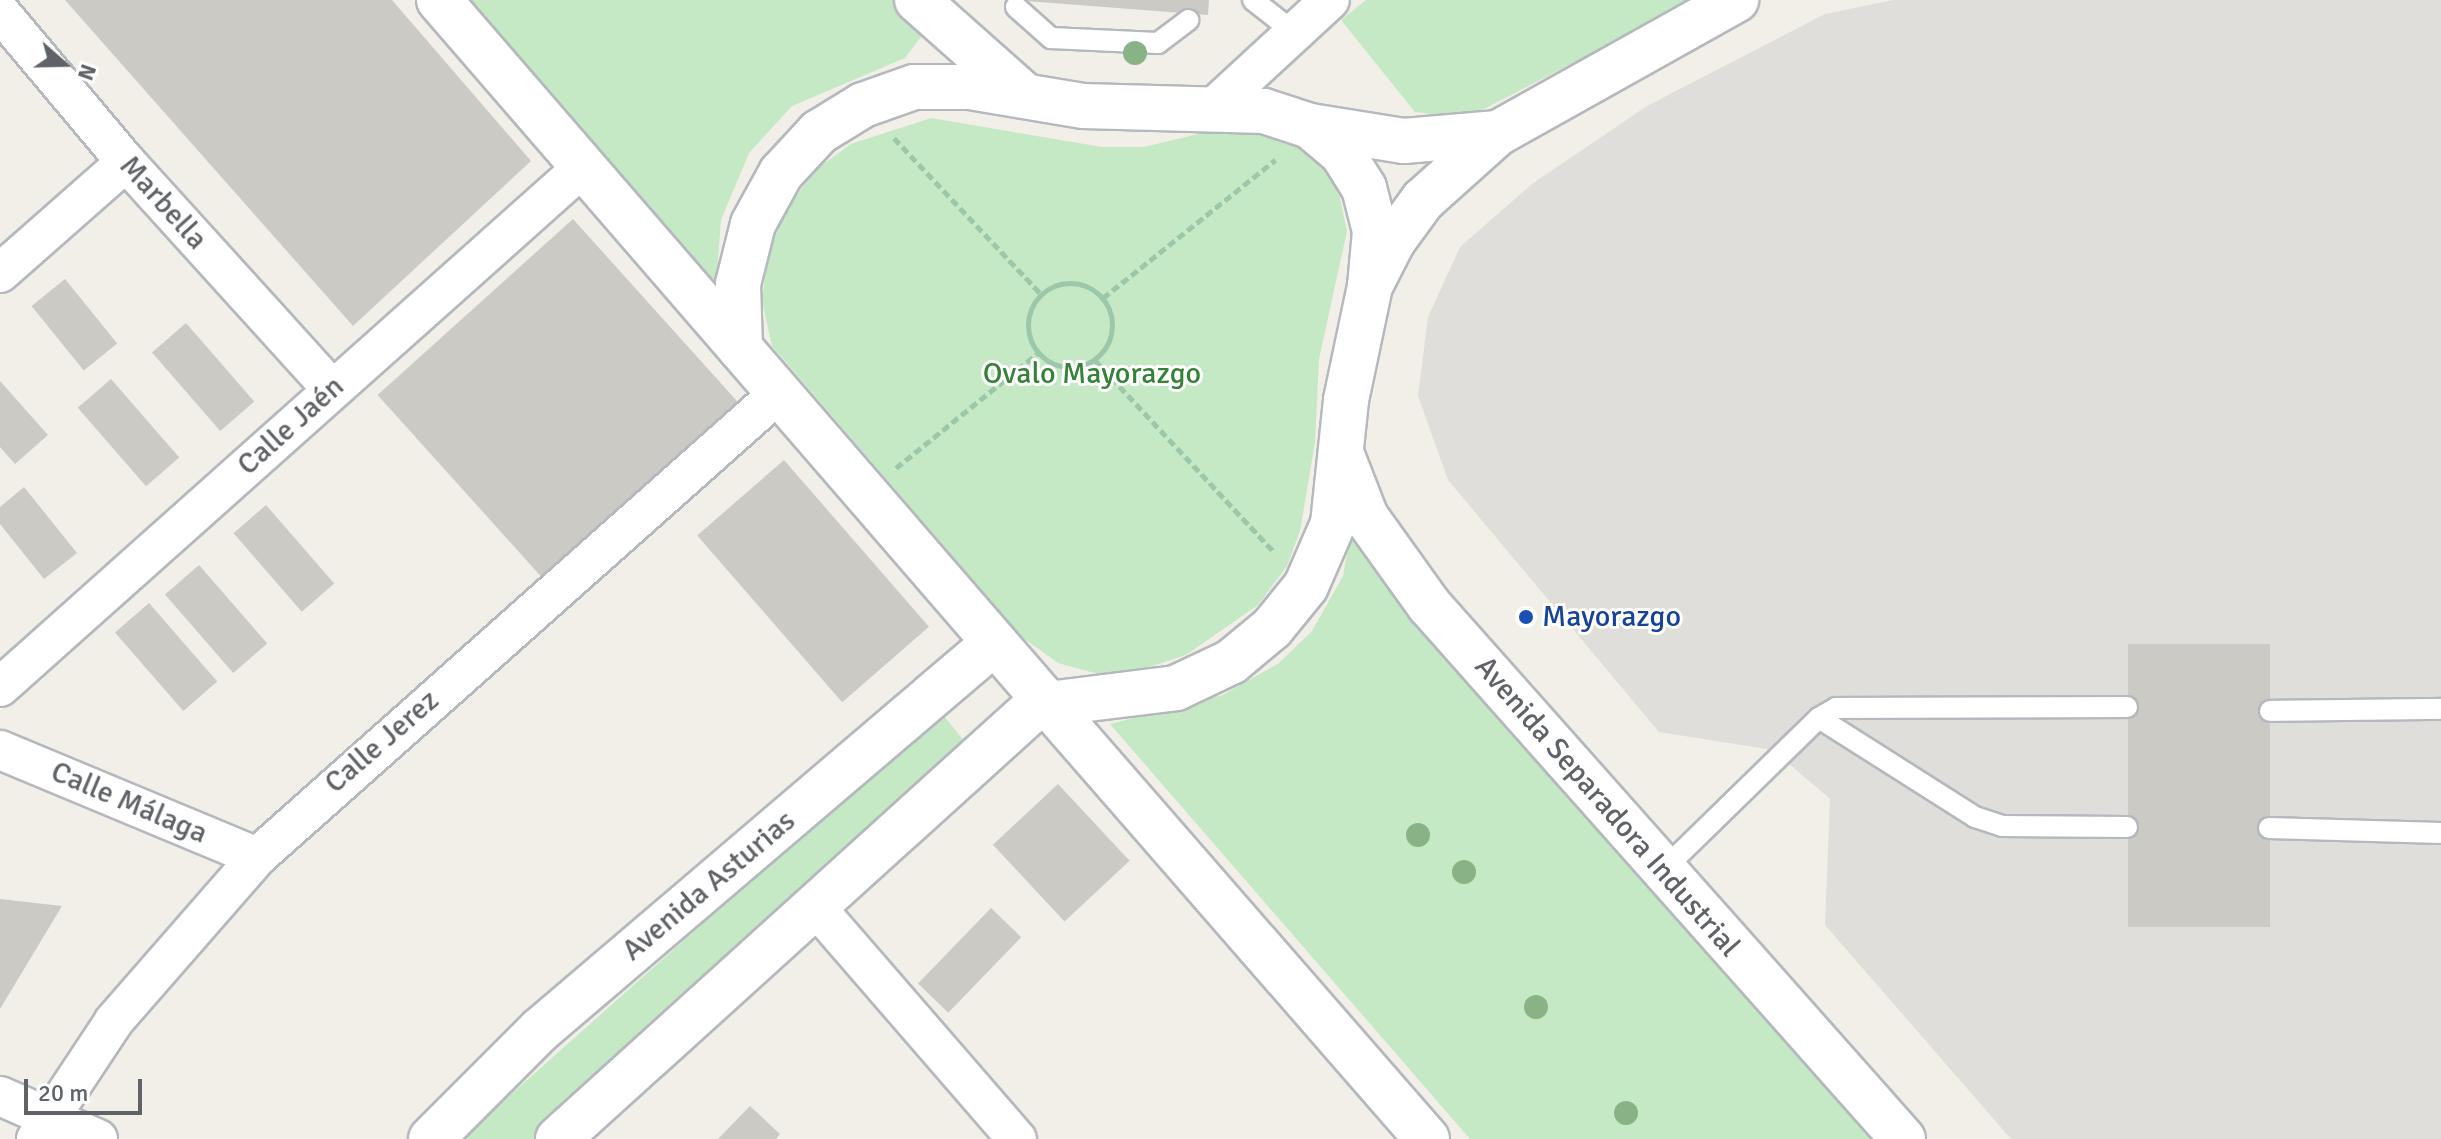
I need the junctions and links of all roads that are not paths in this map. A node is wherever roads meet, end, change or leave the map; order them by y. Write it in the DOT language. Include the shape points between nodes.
graph roads {
  1 [pos="439,0"];
  2 [pos="917,0"];
  3 [pos="1253,0"];
  4 [pos="1330,0"];
  5 [pos="1736,0"];
  6 [pos="1016,7"];
  7 [pos="0,12"];
  8 [pos="1188,20"];
  9 [pos="1295,33"];
  10 [pos="1028,98"];
  11 [pos="1215,106"];
  12 [pos="1310,126"];
  13 [pos="1498,133"];
  14 [pos="126,162"];
  15 [pos="583,167"];
  16 [pos="0,273"];
  17 [pos="1370,286"];
  18 [pos="740,348"];
  19 [pos="332,389"];
  20 [pos="779,393"];
  21 [pos="1342,455"];
  22 [pos="994,643"];
  23 [pos="0,687"];
  24 [pos="1046,702"];
  25 [pos="2127,707"];
  26 [pos="2441,709"];
  27 [pos="2270,711"];
  28 [pos="1819,718"];
  29 [pos="0,750"];
  30 [pos="2127,827"];
  31 [pos="2269,828"];
  32 [pos="2441,833"];
  33 [pos="257,857"];
  34 [pos="1661,872"];
  35 [pos="814,905"];
  36 [pos="0,1096"];
  37 [pos="43,1128"];
  38 [pos="579,1132"];
  39 [pos="98,1139"];
  40 [pos="431,1139"];
  41 [pos="1017,1139"];
  42 [pos="1427,1139"];
  43 [pos="1903,1139"];
  1 -- 15 [label="main road"];
  2 -- 10 [label="main road"];
  3 -- 9 [label="lane"];
  4 -- 9 [label="street"];
  5 -- 13 [label="main road"];
  6 -- 8 [label="lane" via="1051,38 1158,43"];
  7 -- 14 [label="street, Marbella"];
  9 -- 11 [label="street"];
  10 -- 11 [label="main road" via="1133,109"];
  10 -- 18 [label="main road" via="969,87 914,87 863,105 819,132 781,173 753,224 738,284"];
  11 -- 12 [label="main road" via="1264,111"];
  12 -- 13 [label="main road" via="1404,141"];
  12 -- 17 [label="main road" via="1343,154 1364,188 1375,231"];
  13 -- 17 [label="main road" via="1423,200 1393,241"];
  14 -- 16 [label="street"];
  14 -- 19 [label="street, Marbella"];
  15 -- 18 [label="main road"];
  15 -- 19 [label="street, Calle Jaén"];
  17 -- 21 [label="main road" via="1355,341"];
  18 -- 20 [label="main road"];
  19 -- 23 [label="street, Calle Jaén"];
  20 -- 22 [label="main road"];
  20 -- 33 [label="street, Calle Jerez"];
  21 -- 24 [label="main road" via="1333,524 1306,586 1272,628 1231,662 1176,688"];
  21 -- 34 [label="main road, Avenida Separadora Industrial" via="1366,517 1389,556"];
  22 -- 24 [label="main road"];
  22 -- 40 [label="main road, Avenida Asturias" via="540,1030"];
  24 -- 35 [label="main road"];
  24 -- 42 [label="main road"];
  25 -- 28 [label="lane" via="1836,708"];
  26 -- 27 [label="lane"];
  28 -- 30 [label="lane" via="1975,817 2002,826"];
  28 -- 34 [label="lane"];
  29 -- 33 [label="street, Calle Málaga"];
  31 -- 32 [label="lane"];
  33 -- 37 [label="street, Calle Jerez" via="114,1021"];
  34 -- 43 [label="main road, Avenida Separadora Industrial"];
  35 -- 38 [label="main road"];
  35 -- 41 [label="street"];
  36 -- 37 [label="street"];
  37 -- 39 [label="street"];
}
